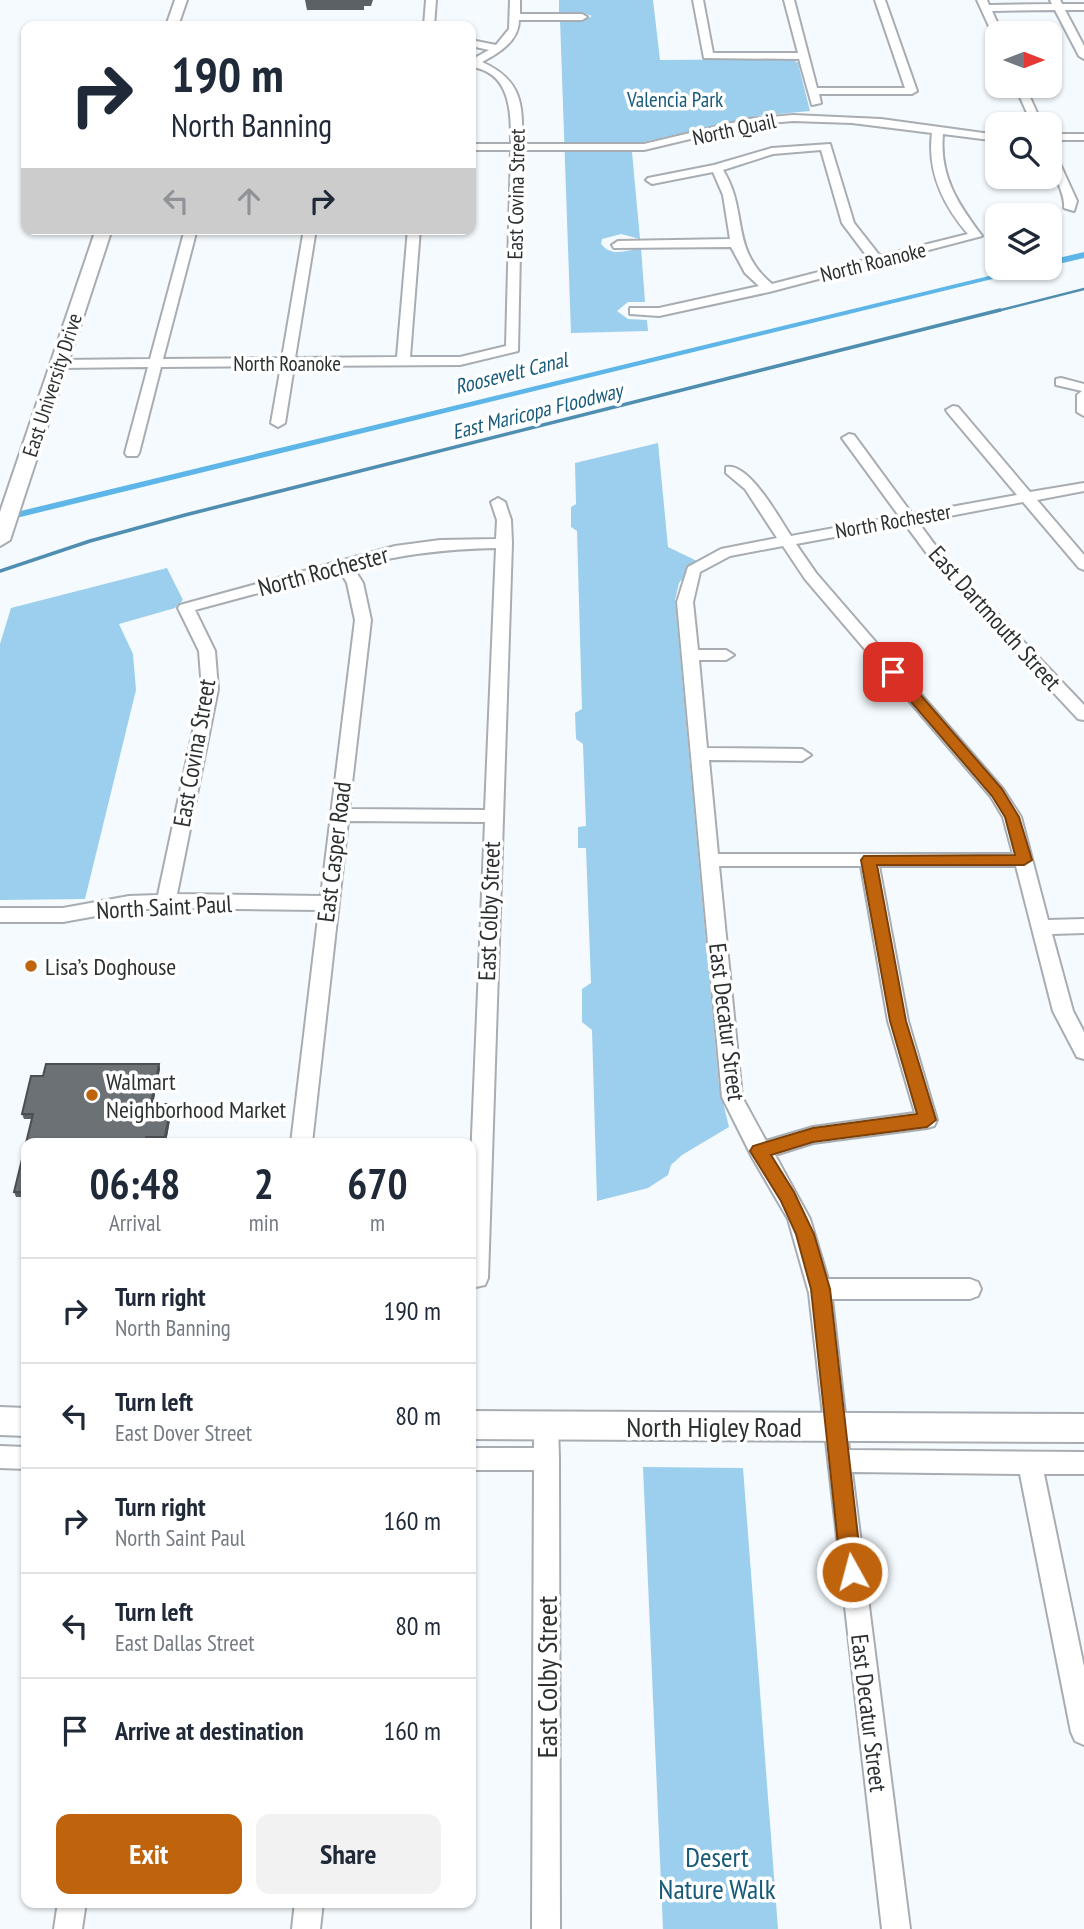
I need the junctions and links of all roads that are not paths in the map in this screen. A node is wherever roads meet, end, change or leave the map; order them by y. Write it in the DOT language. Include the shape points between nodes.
graph roads {
  1 [pos="181,0"];
  2 [pos="431,0"];
  3 [pos="516,0"];
  4 [pos="698,0"];
  5 [pos="789,0"];
  6 [pos="880,0"];
  7 [pos="984,4"];
  8 [pos="1057,4"];
  9 [pos="1084,8"];
  10 [pos="515,17"];
  11 [pos="582,17"];
  12 [pos="174,21"];
  13 [pos="429,21"];
  14 [pos="992,21"];
  15 [pos="476,44"];
  16 [pos="499,49"];
  17 [pos="1082,50"];
  18 [pos="803,56"];
  19 [pos="476,62"];
  20 [pos="476,65"];
  21 [pos="813,91"];
  22 [pos="820,118"];
  23 [pos="738,125"];
  24 [pos="937,131"];
  25 [pos="985,137"];
  26 [pos="1062,137"];
  27 [pos="1084,137"];
  28 [pos="764,144"];
  29 [pos="516,147"];
  30 [pos="476,148"];
  31 [pos="716,168"];
  32 [pos="652,180"];
  33 [pos="1062,181"];
  34 [pos="1070,208"];
  35 [pos="102,235"];
  36 [pos="189,235"];
  37 [pos="309,235"];
  38 [pos="414,235"];
  39 [pos="736,243"];
  40 [pos="618,244"];
  41 [pos="878,261"];
  42 [pos="769,288"];
  43 [pos="635,311"];
  44 [pos="513,348"];
  45 [pos="60,363"];
  46 [pos="155,363"];
  47 [pos="287,363"];
  48 [pos="403,363"];
  49 [pos="1061,382"];
  50 [pos="1084,388"];
  51 [pos="1084,395"];
  52 [pos="953,410"];
  53 [pos="1084,412"];
  54 [pos="278,423"];
  55 [pos="849,438"];
  56 [pos="132,453"];
  57 [pos="731,470"];
  58 [pos="1084,487"];
  59 [pos="1026,498"];
  60 [pos="498,502"];
  61 [pos="909,519"];
  62 [pos="5,526"];
  63 [pos="783,540"];
  64 [pos="503,543"];
  65 [pos="704,562"];
  66 [pos="344,564"];
  67 [pos="1084,565"];
  68 [pos="186,608"];
  69 [pos="690,655"];
  70 [pos="726,655"];
  71 [pos="1084,715"];
  72 [pos="699,754"];
  73 [pos="802,755"];
  74 [pos="339,815"];
  75 [pos="492,816"];
  76 [pos="709,860"];
  77 [pos="869,860"];
  78 [pos="1024,860"];
  79 [pos="166,901"];
  80 [pos="327,903"];
  81 [pos="0,915"];
  82 [pos="1084,926"];
  83 [pos="1040,927"];
  84 [pos="1084,1051"];
  85 [pos="302,1138"];
  86 [pos="759,1151"];
  87 [pos="476,1227"];
  88 [pos="821,1289"];
  89 [pos="970,1289"];
  90 [pos="0,1421"];
  91 [pos="21,1422"];
  92 [pos="476,1425"];
  93 [pos="546,1425"];
  94 [pos="834,1426"];
  95 [pos="1084,1428"];
  96 [pos="0,1457"];
  97 [pos="21,1458"];
  98 [pos="476,1459"];
  99 [pos="547,1459"];
  100 [pos="838,1461"];
  101 [pos="1030,1462"];
  102 [pos="1084,1462"];
  103 [pos="1084,1732"];
  104 [pos="71,1908"];
  105 [pos="308,1908"];
  106 [pos="68,1929"];
  107 [pos="306,1929"];
  108 [pos="546,1929"];
  109 [pos="896,1929"];
  1 -- 12 [label="main road"];
  2 -- 13 [label="street"];
  3 -- 10 [label="street"];
  4 -- 18 [label="street" via="708,56"];
  5 -- 18 [label="street"];
  6 -- 21 [label="street" via="912,91"];
  7 -- 8 [label="street"];
  7 -- 14 [label="street"];
  8 -- 9 [label="street"];
  8 -- 17 [label="street"];
  10 -- 11 [label="street"];
  10 -- 16 [label="street" via="512,34"];
  15 -- 16 [label="street"];
  16 -- 19 [label="street"];
  18 -- 21 [label="street"];
  20 -- 29 [label="street, East Covina Street" via="495,72 513,90"];
  21 -- 22 [label="street"];
  22 -- 23 [label="street, North Quail"];
  22 -- 24 [label="street, North Quail"];
  23 -- 28 [label="street"];
  23 -- 29 [label="street, North Quail" via="644,147"];
  24 -- 25 [label="street, North Quail"];
  24 -- 41 [label="street, North Roanoke" via="934,155 953,208 976,236"];
  26 -- 27 [label="street"];
  28 -- 31 [label="street"];
  28 -- 41 [label="street" via="826,146 849,229 860,247"];
  29 -- 30 [label="street, North Quail"];
  29 -- 44 [label="street, East Covina Street"];
  31 -- 32 [label="street"];
  31 -- 39 [label="street" via="732,194"];
  33 -- 34 [label="street"];
  35 -- 45 [label="main road, East University Drive"];
  36 -- 46 [label="street"];
  37 -- 47 [label="street"];
  38 -- 48 [label="street"];
  39 -- 40 [label="street"];
  39 -- 42 [label="street" via="748,269"];
  41 -- 42 [label="street, North Roanoke"];
  42 -- 43 [label="street, North Roanoke" via="659,312"];
  44 -- 48 [label="street, North Roanoke" via="460,361"];
  45 -- 46 [label="street, North Roanoke"];
  45 -- 62 [label="main road, East University Drive"];
  46 -- 47 [label="street, North Roanoke"];
  46 -- 56 [label="street"];
  47 -- 48 [label="street, North Roanoke"];
  47 -- 54 [label="street"];
  49 -- 50 [label="street"];
  51 -- 53 [label="street"];
  52 -- 59 [label="street"];
  55 -- 61 [label="street"];
  57 -- 63 [label="street" via="750,486"];
  58 -- 59 [label="street, North Rochester"];
  59 -- 61 [label="street, North Rochester"];
  59 -- 67 [label="street"];
  60 -- 64 [label="street, East Colby Street" via="504,520"];
  61 -- 63 [label="street, North Rochester"];
  61 -- 71 [label="street, East Dartmouth Street" via="941,564"];
  63 -- 65 [label="street, North Rochester" via="734,550"];
  63 -- 78 [label="street" via="997,793 1012,817"];
  64 -- 66 [label="street, North Rochester" via="440,545"];
  64 -- 75 [label="street, East Colby Street"];
  65 -- 69 [label="street, East Decatur Street" via="693,570 687,586"];
  66 -- 68 [label="street, North Rochester"];
  66 -- 74 [label="street, East Casper Road" via="355,583 362,620"];
  68 -- 79 [label="street, East Covina Street" via="207,650 210,689"];
  69 -- 70 [label="street"];
  69 -- 72 [label="street, East Decatur Street"];
  72 -- 73 [label="street"];
  72 -- 76 [label="street, East Decatur Street"];
  74 -- 75 [label="street"];
  74 -- 80 [label="street, East Casper Road"];
  75 -- 87 [label="street, East Colby Street"];
  76 -- 77 [label="street"];
  76 -- 86 [label="street, East Decatur Street" via="732,1097"];
  77 -- 78 [label="street"];
  77 -- 86 [label="street" via="898,1021 927,1120 813,1135"];
  78 -- 83 [label="street"];
  79 -- 80 [label="street, North Saint Paul"];
  79 -- 81 [label="street, North Saint Paul" via="63,915"];
  80 -- 85 [label="street, East Casper Road"];
  82 -- 83 [label="street"];
  83 -- 84 [label="street" via="1063,1011"];
  86 -- 88 [label="street, East Decatur Street" via="805,1234"];
  88 -- 89 [label="street"];
  88 -- 94 [label="street, East Decatur Street"];
  90 -- 91 [label="main road"];
  92 -- 93 [label="main road, North Higley Road"];
  93 -- 94 [label="main road, North Higley Road"];
  93 -- 99 [label="street, East Colby Street"];
  94 -- 95 [label="main road, North Higley Road"];
  94 -- 100 [label="street, East Decatur Street"];
  96 -- 97 [label="street"];
  98 -- 99 [label="street"];
  99 -- 108 [label="street, East Colby Street"];
  100 -- 101 [label="street"];
  100 -- 109 [label="street, East Decatur Street"];
  101 -- 102 [label="street"];
  101 -- 103 [label="street"];
  104 -- 106 [label="street"];
  105 -- 107 [label="street"];
}
